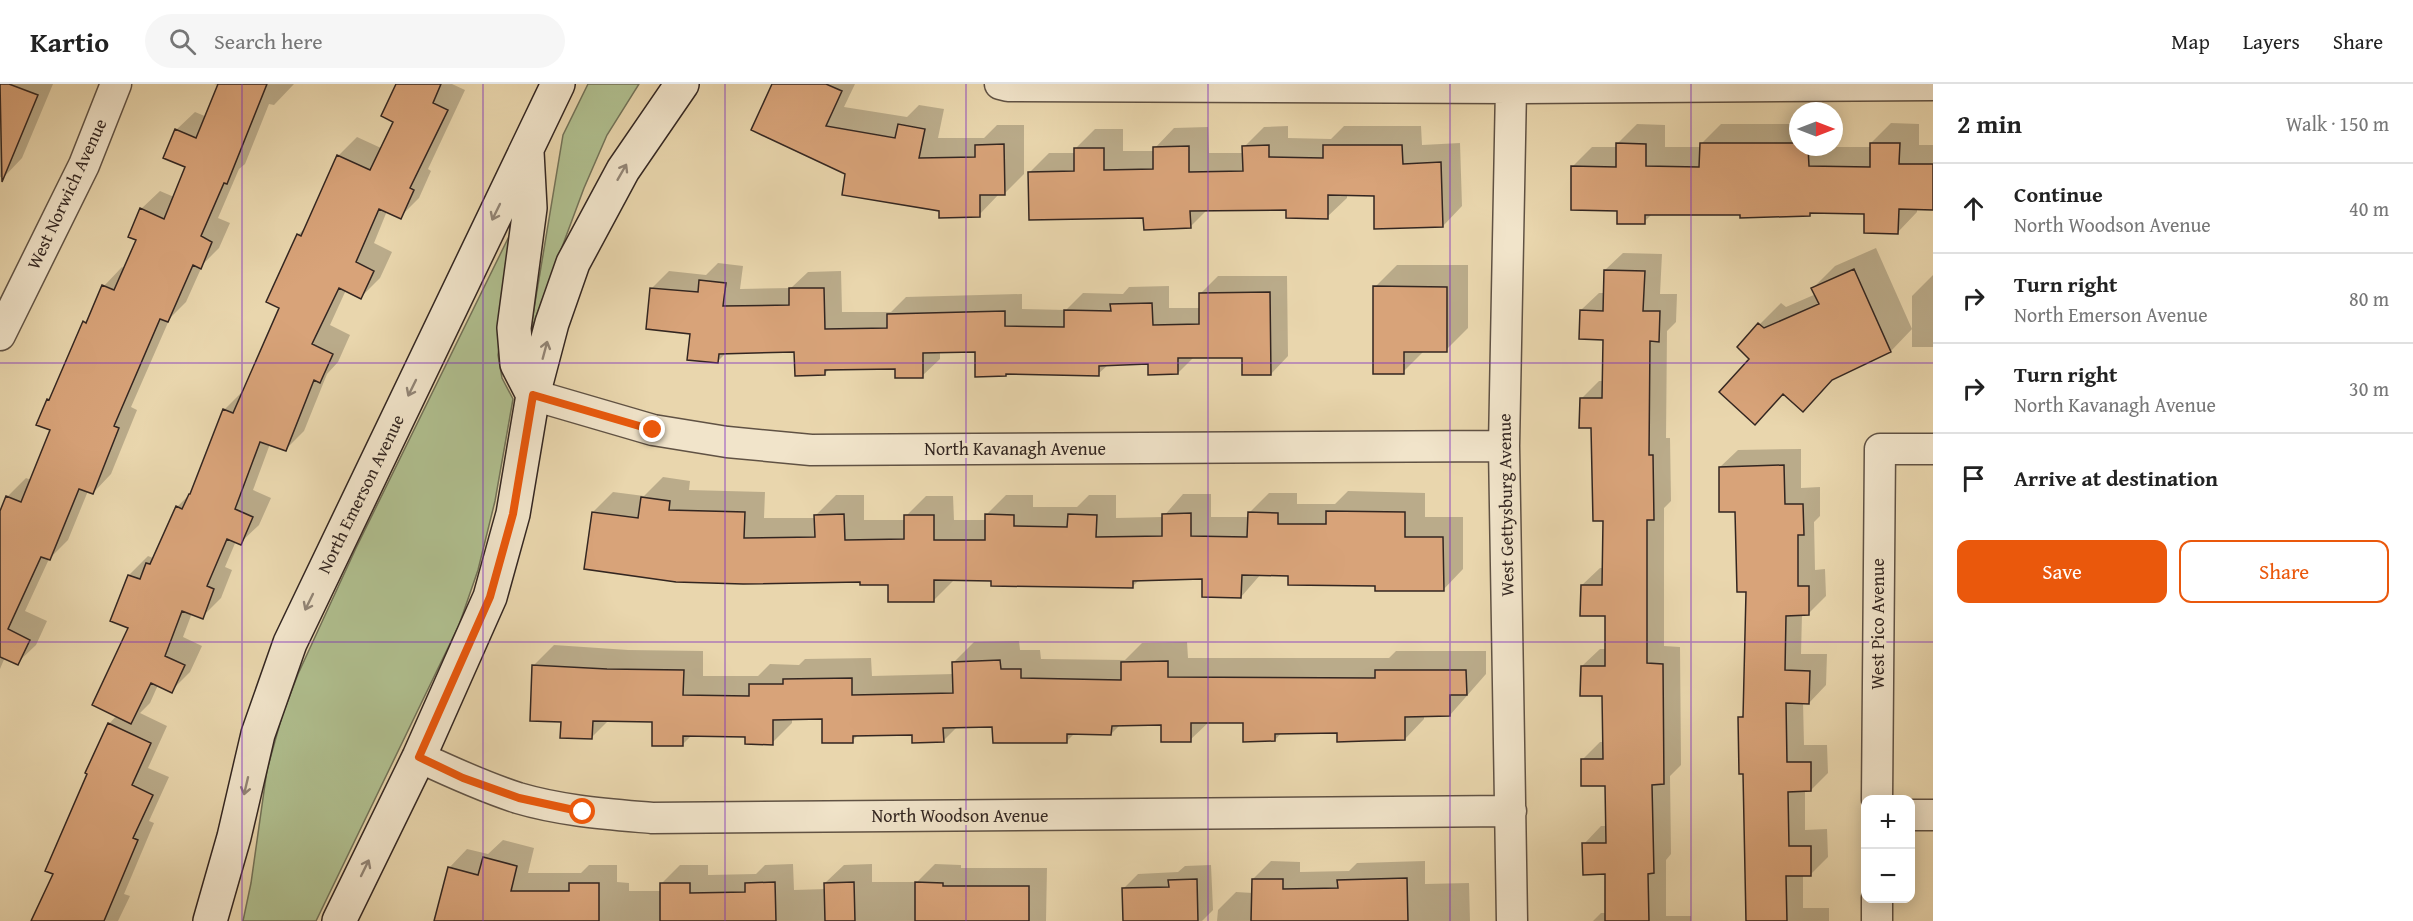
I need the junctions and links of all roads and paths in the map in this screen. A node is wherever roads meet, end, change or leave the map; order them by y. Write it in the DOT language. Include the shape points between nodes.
graph roads {
  1 [pos="116,84"];
  2 [pos="558,84"];
  3 [pos="682,84"];
  4 [pos="1000,84"];
  5 [pos="1933,85"];
  6 [pos="1511,88"];
  7 [pos="527,147"];
  8 [pos="0,335"];
  9 [pos="533,395"];
  10 [pos="1504,446"];
  11 [pos="1933,449"];
  12 [pos="419,757"];
  13 [pos="1877,795"];
  14 [pos="1511,811"];
  15 [pos="1915,815"];
  16 [pos="1933,815"];
  17 [pos="1877,903"];
  18 [pos="210,921"];
  19 [pos="339,921"];
  20 [pos="1512,921"];
  21 [pos="1877,921"];
  1 -- 8 [label="street, West Norwich Avenue" via="84,165"];
  2 -- 7 [label="street, North Emerson Avenue"];
  9 -- 3 [label="street, one-way" via="573,263 623,170"];
  4 -- 6 [label="street"];
  5 -- 6 [label="street"];
  6 -- 10 [label="street, West Gettysburg Avenue"];
  7 -- 9 [label="street" via="530,208 514,328 517,364"];
  7 -- 18 [label="street, North Emerson Avenue, one-way" via="290,643 258,734"];
  9 -- 10 [label="street, North Kavanagh Avenue" via="653,430 811,450"];
  9 -- 12 [label="street" via="513,514 490,597"];
  10 -- 14 [label="street, West Gettysburg Avenue"];
  11 -- 13 [label="street, West Pico Avenue" via="1880,448"];
  12 -- 14 [label="street, North Woodson Avenue" via="519,798 583,812 652,818"];
  19 -- 12 [label="street, one-way"];
  14 -- 20 [label="street, West Gettysburg Avenue"];
  15 -- 16 [label="street"];
  17 -- 21 [label="street"];
}
